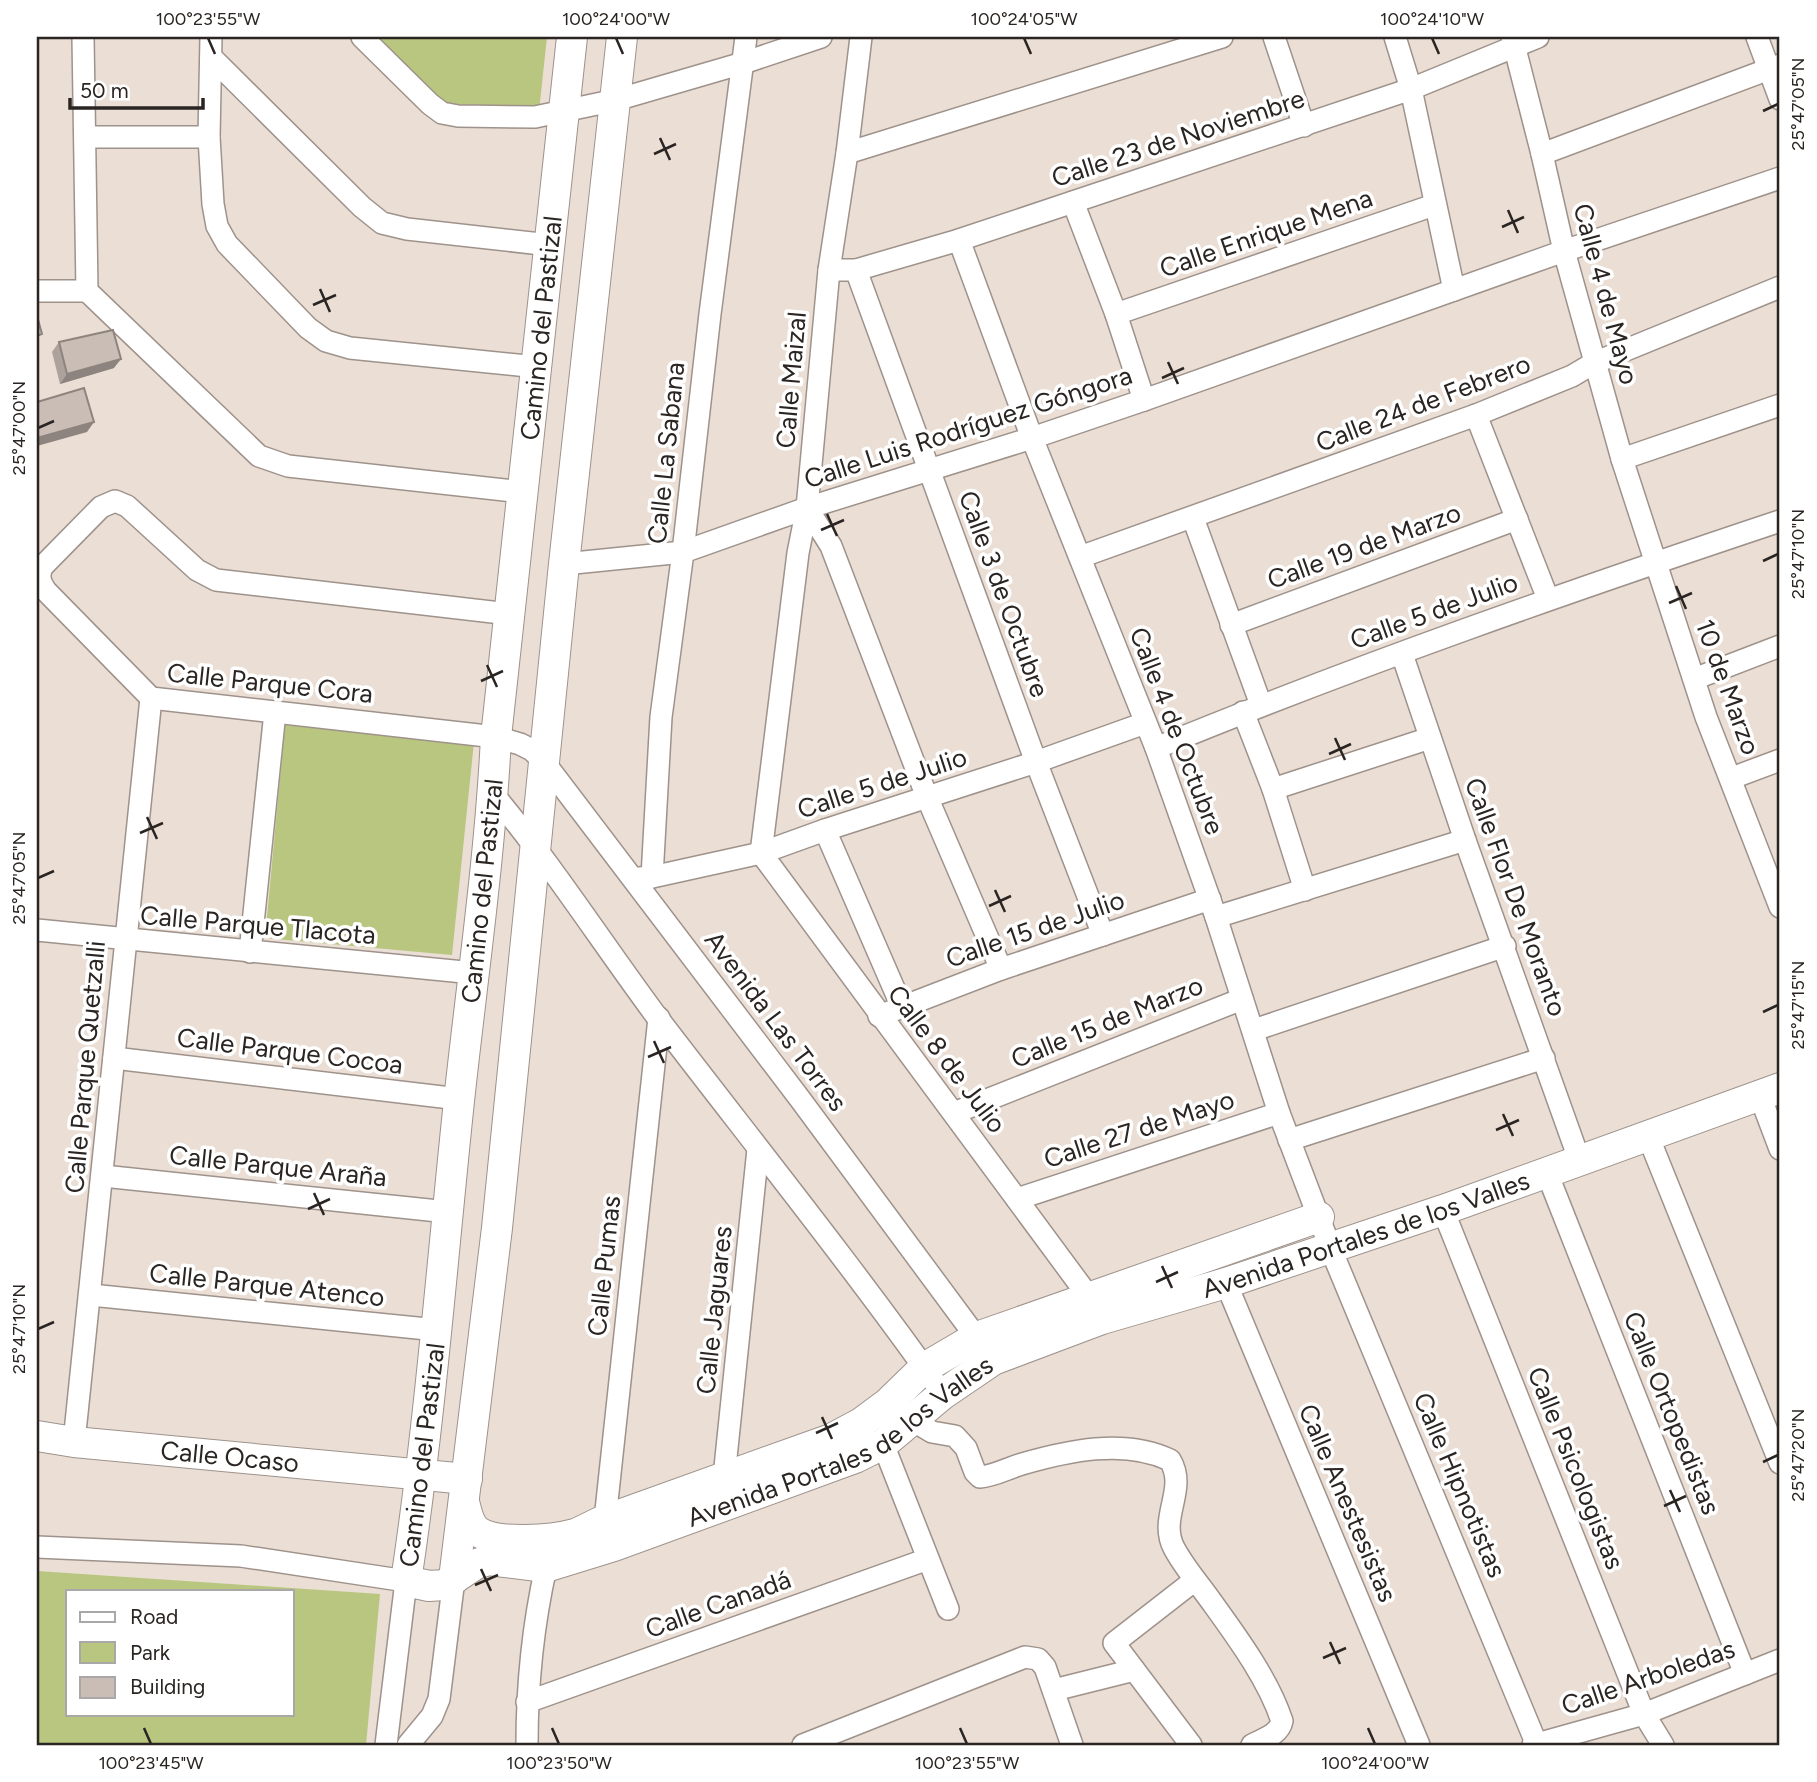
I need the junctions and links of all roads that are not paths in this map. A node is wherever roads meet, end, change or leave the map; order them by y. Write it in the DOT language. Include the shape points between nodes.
graph roads {
  1 [pos="83,37"];
  2 [pos="362,37"];
  3 [pos="572,37"];
  4 [pos="622,37"];
  5 [pos="747,37"];
  6 [pos="821,37"];
  7 [pos="861,37"];
  8 [pos="1222,37"];
  9 [pos="1274,37"];
  10 [pos="1395,37"];
  11 [pos="1538,37"];
  12 [pos="1757,37"];
  13 [pos="1513,42"];
  14 [pos="211,47"];
  15 [pos="743,63"];
  16 [pos="1775,67"];
  17 [pos="1411,89"];
  18 [pos="1780,99"];
  19 [pos="616,100"];
  20 [pos="564,111"];
  21 [pos="1304,126"];
  22 [pos="85,136"];
  23 [pos="209,137"];
  24 [pos="847,153"];
  25 [pos="1542,154"];
  26 [pos="1780,178"];
  27 [pos="1073,202"];
  28 [pos="1434,205"];
  29 [pos="959,240"];
  30 [pos="551,245"];
  31 [pos="1563,251"];
  32 [pos="829,270"];
  33 [pos="856,270"];
  34 [pos="1780,287"];
  35 [pos="1454,290"];
  36 [pos="37,291"];
  37 [pos="87,291"];
  38 [pos="1116,314"];
  39 [pos="1594,363"];
  40 [pos="537,367"];
  41 [pos="1144,400"];
  42 [pos="1780,405"];
  43 [pos="1476,415"];
  44 [pos="1032,438"];
  45 [pos="1622,459"];
  46 [pos="928,470"];
  47 [pos="522,492"];
  48 [pos="807,508"];
  49 [pos="1193,518"];
  50 [pos="1517,519"];
  51 [pos="1780,521"];
  52 [pos="683,552"];
  53 [pos="1080,557"];
  54 [pos="1656,563"];
  55 [pos="564,564"];
  56 [pos="1548,599"];
  57 [pos="510,614"];
  58 [pos="1231,625"];
  59 [pos="1780,646"];
  60 [pos="1402,654"];
  61 [pos="1694,679"];
  62 [pos="151,698"];
  63 [pos="1252,709"];
  64 [pos="275,712"];
  65 [pos="1145,723"];
  66 [pos="496,737"];
  67 [pos="1430,738"];
  68 [pos="1156,748"];
  69 [pos="1780,761"];
  70 [pos="544,762"];
  71 [pos="1036,762"];
  72 [pos="1732,779"];
  73 [pos="1273,789"];
  74 [pos="494,794"];
  75 [pos="927,797"];
  76 [pos="825,830"];
  77 [pos="1465,840"];
  78 [pos="534,847"];
  79 [pos="761,853"];
  80 [pos="642,878"];
  81 [pos="1775,879"];
  82 [pos="1305,890"];
  83 [pos="1780,907"];
  84 [pos="1213,908"];
  85 [pos="37,930"];
  86 [pos="1103,935"];
  87 [pos="125,940"];
  88 [pos="1505,946"];
  89 [pos="250,952"];
  90 [pos="1002,969"];
  91 [pos="474,973"];
  92 [pos="1242,999"];
  93 [pos="902,1007"];
  94 [pos="879,1016"];
  95 [pos="659,1018"];
  96 [pos="1254,1030"];
  97 [pos="114,1058"];
  98 [pos="1544,1058"];
  99 [pos="1770,1092"];
  100 [pos="459,1099"];
  101 [pos="954,1113"];
  102 [pos="1279,1113"];
  103 [pos="1648,1136"];
  104 [pos="1289,1140"];
  105 [pos="758,1149"];
  106 [pos="1780,1149"];
  107 [pos="1579,1159"];
  108 [pos="1547,1173"];
  109 [pos="103,1176"];
  110 [pos="1017,1199"];
  111 [pos="1443,1210"];
  112 [pos="448,1212"];
  113 [pos="1319,1216"];
  114 [pos="1330,1247"];
  115 [pos="1226,1283"];
  116 [pos="91,1295"];
  117 [pos="1089,1297"];
  118 [pos="437,1330"];
  119 [pos="985,1348"];
  120 [pos="924,1368"];
  121 [pos="943,1394"];
  122 [pos="912,1420"];
  123 [pos="37,1436"];
  124 [pos="74,1442"];
  125 [pos="883,1444"];
  126 [pos="1780,1462"];
  127 [pos="422,1476"];
  128 [pos="724,1477"];
  129 [pos="465,1490"];
  130 [pos="610,1533"];
  131 [pos="37,1548"];
  132 [pos="928,1559"];
  133 [pos="546,1567"];
  134 [pos="454,1580"];
  135 [pos="1195,1580"];
  136 [pos="406,1581"];
  137 [pos="948,1609"];
  138 [pos="1780,1660"];
  139 [pos="1134,1670"];
  140 [pos="1745,1674"];
  141 [pos="1054,1690"];
  142 [pos="527,1702"];
  143 [pos="1644,1714"];
  144 [pos="386,1745"];
  145 [pos="408,1745"];
  146 [pos="527,1745"];
  147 [pos="803,1745"];
  148 [pos="1072,1745"];
  149 [pos="1191,1745"];
  150 [pos="1252,1745"];
  151 [pos="1419,1745"];
  152 [pos="1536,1745"];
  153 [pos="1663,1745"];
  1 -- 22 [label="street"];
  2 -- 20 [label="street" via="442,113 535,117"];
  3 -- 20 [label="street, Camino del Pastizal"];
  4 -- 19 [label="street, Camino del Pastizal"];
  5 -- 15 [label="street, Calle La Sabana"];
  6 -- 15 [label="street"];
  7 -- 24 [label="street, Calle Maizal"];
  8 -- 24 [label="street"];
  9 -- 21 [label="street"];
  10 -- 17 [label="street"];
  11 -- 13 [label="street, Calle 23 de Noviembre"];
  12 -- 16 [label="street"];
  13 -- 17 [label="street, Calle 23 de Noviembre"];
  13 -- 25 [label="street, Calle 4 de Mayo"];
  14 -- 23 [label="street"];
  14 -- 30 [label="street" via="362,207 383,223"];
  15 -- 19 [label="street"];
  15 -- 52 [label="street, Calle La Sabana"];
  16 -- 18 [label="street"];
  16 -- 25 [label="street"];
  17 -- 21 [label="street, Calle 23 de Noviembre"];
  17 -- 28 [label="street"];
  19 -- 20 [label="street"];
  19 -- 55 [label="street, Camino del Pastizal"];
  20 -- 30 [label="street, Camino del Pastizal"];
  21 -- 27 [label="street, Calle 23 de Noviembre"];
  22 -- 23 [label="street"];
  22 -- 37 [label="street"];
  23 -- 40 [label="street" via="213,204 227,244 326,341 350,348"];
  24 -- 32 [label="street, Calle Maizal"];
  25 -- 31 [label="street, Calle 4 de Mayo"];
  26 -- 31 [label="street, Calle Luis Rodríguez Góngora"];
  27 -- 29 [label="street, Calle 23 de Noviembre"];
  27 -- 38 [label="street"];
  28 -- 35 [label="street"];
  28 -- 38 [label="street, Calle Enrique Mena"];
  29 -- 33 [label="street, Calle 23 de Noviembre"];
  29 -- 44 [label="street, Calle 4 de Octubre"];
  30 -- 40 [label="street, Camino del Pastizal"];
  31 -- 35 [label="street, Calle Luis Rodríguez Góngora"];
  31 -- 39 [label="street, Calle 4 de Mayo"];
  32 -- 33 [label="street, Calle 23 de Noviembre"];
  32 -- 48 [label="street, Calle Maizal"];
  33 -- 46 [label="street, Calle 3 de Octubre"];
  34 -- 39 [label="street, Calle 24 de Febrero"];
  35 -- 41 [label="street, Calle Luis Rodríguez Góngora"];
  36 -- 37 [label="street"];
  37 -- 47 [label="street" via="259,456 288,466"];
  38 -- 41 [label="street"];
  39 -- 43 [label="street, Calle 24 de Febrero"];
  39 -- 45 [label="street, Calle 4 de Mayo"];
  40 -- 47 [label="street, Camino del Pastizal"];
  41 -- 44 [label="street, Calle Luis Rodríguez Góngora"];
  42 -- 45 [label="street"];
  43 -- 49 [label="street, Calle 24 de Febrero"];
  43 -- 50 [label="street"];
  44 -- 46 [label="street, Calle Luis Rodríguez Góngora"];
  44 -- 53 [label="street, Calle 4 de Octubre"];
  45 -- 54 [label="street, Calle 4 de Mayo"];
  46 -- 48 [label="street, Calle Luis Rodríguez Góngora"];
  46 -- 71 [label="street, Calle 3 de Octubre"];
  47 -- 57 [label="street, Camino del Pastizal"];
  48 -- 52 [label="street, Calle Luis Rodríguez Góngora"];
  48 -- 75 [label="street" via="831,545"];
  48 -- 79 [label="street, Calle Maizal"];
  49 -- 53 [label="street, Calle 24 de Febrero"];
  49 -- 58 [label="street"];
  50 -- 56 [label="street"];
  50 -- 58 [label="street, Calle 19 de Marzo"];
  51 -- 54 [label="street, Calle 5 de Julio"];
  52 -- 55 [label="street, Calle Luis Rodríguez Góngora"];
  52 -- 80 [label="street, Calle La Sabana"];
  53 -- 65 [label="street, Calle 4 de Octubre"];
  54 -- 56 [label="street, Calle 5 de Julio"];
  54 -- 61 [label="street, 10 de Marzo"];
  55 -- 70 [label="street, Camino del Pastizal"];
  56 -- 60 [label="street, Calle 5 de Julio"];
  57 -- 62 [label="street, Calle Parque Cora" via="216,580 197,570 127,506 111,501 42,567 40,581"];
  57 -- 66 [label="street, Camino del Pastizal"];
  58 -- 63 [label="street"];
  59 -- 61 [label="street"];
  60 -- 63 [label="street, Calle 5 de Julio"];
  60 -- 67 [label="street, Calle Flor De Moranto"];
  61 -- 72 [label="street, 10 de Marzo"];
  62 -- 64 [label="street, Calle Parque Cora"];
  62 -- 87 [label="street, Calle Parque Quetzalli"];
  63 -- 68 [label="street, Calle 5 de Julio"];
  63 -- 73 [label="street"];
  64 -- 66 [label="street, Calle Parque Cora"];
  64 -- 89 [label="street"];
  65 -- 68 [label="street, Calle 4 de Octubre"];
  65 -- 71 [label="street, Calle 5 de Julio"];
  66 -- 70 [label="street, Avenida Las Torres" via="532,750"];
  66 -- 74 [label="street, Camino del Pastizal"];
  67 -- 73 [label="street"];
  67 -- 77 [label="street, Calle Flor De Moranto"];
  68 -- 84 [label="street, Calle 4 de Octubre"];
  69 -- 72 [label="street"];
  70 -- 78 [label="street, Camino del Pastizal"];
  70 -- 80 [label="street, Avenida Las Torres"];
  71 -- 75 [label="street, Calle 5 de Julio"];
  71 -- 86 [label="street, Calle 3 de Octubre"];
  72 -- 81 [label="street, 10 de Marzo"];
  73 -- 82 [label="street"];
  74 -- 78 [label="street"];
  74 -- 91 [label="street, Camino del Pastizal"];
  75 -- 76 [label="street, Calle 5 de Julio"];
  75 -- 90 [label="street"];
  76 -- 79 [label="street, Calle 5 de Julio"];
  76 -- 93 [label="street"];
  77 -- 82 [label="street, Calle 15 de Julio"];
  77 -- 88 [label="street, Calle Flor De Moranto"];
  78 -- 95 [label="street"];
  78 -- 129 [label="street, Camino del Pastizal" via="497,1228"];
  79 -- 80 [label="street, Calle 5 de Julio"];
  79 -- 94 [label="street, Calle 8 de Julio"];
  80 -- 119 [label="street, Avenida Las Torres"];
  81 -- 83 [label="street, 10 de Marzo"];
  82 -- 84 [label="street, Calle 15 de Julio"];
  84 -- 86 [label="street, Calle 15 de Julio"];
  84 -- 92 [label="street, Calle 4 de Octubre"];
  85 -- 87 [label="street, Calle Parque Tlacota"];
  86 -- 90 [label="street, Calle 15 de Julio"];
  87 -- 89 [label="street, Calle Parque Tlacota"];
  87 -- 97 [label="street, Calle Parque Quetzalli"];
  88 -- 96 [label="street"];
  88 -- 98 [label="street, Calle Flor De Moranto"];
  89 -- 91 [label="street, Calle Parque Tlacota"];
  90 -- 93 [label="street, Calle 15 de Julio"];
  91 -- 100 [label="street, Camino del Pastizal"];
  92 -- 96 [label="street, Calle 4 de Octubre"];
  92 -- 101 [label="street, Calle 15 de Marzo"];
  93 -- 94 [label="street, Calle 15 de Julio"];
  94 -- 101 [label="street, Calle 8 de Julio"];
  95 -- 105 [label="street"];
  95 -- 130 [label="street, Calle Pumas"];
  96 -- 102 [label="street, Calle 4 de Octubre"];
  97 -- 100 [label="street, Calle Parque Cocoa"];
  97 -- 109 [label="street, Calle Parque Quetzalli"];
  98 -- 104 [label="street"];
  98 -- 107 [label="street, Calle Flor De Moranto"];
  99 -- 103 [label="street, Avenida Portales de los Valles"];
  99 -- 106 [label="street"];
  100 -- 112 [label="street, Camino del Pastizal"];
  101 -- 110 [label="street, Calle 8 de Julio"];
  102 -- 104 [label="street, Calle 4 de Octubre"];
  102 -- 110 [label="street, Calle 27 de Mayo"];
  103 -- 107 [label="street, Avenida Portales de los Valles"];
  103 -- 126 [label="street"];
  104 -- 113 [label="street, Calle 4 de Octubre"];
  105 -- 120 [label="street"];
  105 -- 128 [label="street, Calle Jaguares"];
  107 -- 108 [label="street, Avenida Portales de los Valles"];
  108 -- 111 [label="street, Avenida Portales de los Valles"];
  108 -- 140 [label="street, Calle Ortopedistas"];
  109 -- 112 [label="street, Calle Parque Araña"];
  109 -- 116 [label="street, Calle Parque Quetzalli"];
  110 -- 117 [label="street, Calle 8 de Julio"];
  111 -- 114 [label="street, Avenida Portales de los Valles"];
  111 -- 143 [label="street, Calle Psicologistas"];
  112 -- 118 [label="street, Camino del Pastizal"];
  113 -- 114 [label="street, Calle 4 de Octubre"];
  113 -- 117 [label="street, Avenida Portales de los Valles"];
  114 -- 115 [label="street, Avenida Portales de los Valles"];
  114 -- 152 [label="street, Calle Hipnotistas"];
  115 -- 119 [label="street, Avenida Portales de los Valles"];
  115 -- 151 [label="street, Calle Anestesistas"];
  116 -- 118 [label="street, Calle Parque Atenco"];
  116 -- 124 [label="street, Calle Parque Quetzalli"];
  117 -- 119 [label="street, Avenida Portales de los Valles"];
  118 -- 127 [label="street, Camino del Pastizal"];
  119 -- 120 [label="street, Avenida Portales de los Valles"];
  119 -- 121 [label="street, Avenida Portales de los Valles"];
  120 -- 121 [label="street"];
  120 -- 128 [label="street, Avenida Portales de los Valles" via="861,1423 831,1439"];
  121 -- 122 [label="street, Avenida Portales de los Valles"];
  122 -- 125 [label="street, Avenida Portales de los Valles"];
  122 -- 135 [label="street" via="932,1432 955,1436 981,1477 1065,1453 1117,1448 1170,1460 1176,1491 1167,1529"];
  123 -- 124 [label="street, Calle Ocaso"];
  124 -- 127 [label="street, Calle Ocaso"];
  125 -- 130 [label="street, Avenida Portales de los Valles" via="855,1458"];
  125 -- 132 [label="street"];
  127 -- 129 [label="street, Calle Ocaso"];
  127 -- 136 [label="street, Camino del Pastizal"];
  128 -- 130 [label="street, Avenida Portales de los Valles"];
  129 -- 130 [label="street" via="471,1524 479,1533 508,1540"];
  129 -- 134 [label="street, Camino del Pastizal"];
  130 -- 133 [label="street"];
  131 -- 136 [label="street" via="241,1556"];
  132 -- 137 [label="street"];
  132 -- 142 [label="street, Calle Canadá"];
  133 -- 134 [label="street" via="489,1560"];
  133 -- 142 [label="street"];
  134 -- 136 [label="street" via="429,1587"];
  134 -- 145 [label="street" via="439,1699 432,1716"];
  135 -- 139 [label="street" via="1114,1643"];
  135 -- 150 [label="street" via="1241,1643 1282,1721 1275,1733"];
  136 -- 144 [label="street, Camino del Pastizal"];
  138 -- 140 [label="street, Calle Arboledas"];
  139 -- 141 [label="street"];
  139 -- 149 [label="street"];
  140 -- 143 [label="street, Calle Arboledas"];
  141 -- 147 [label="street" via="1038,1659 1025,1657"];
  141 -- 148 [label="street"];
  142 -- 146 [label="street"];
  143 -- 152 [label="street, Calle Arboledas"];
  143 -- 153 [label="street, Calle Psicologistas"];
}
